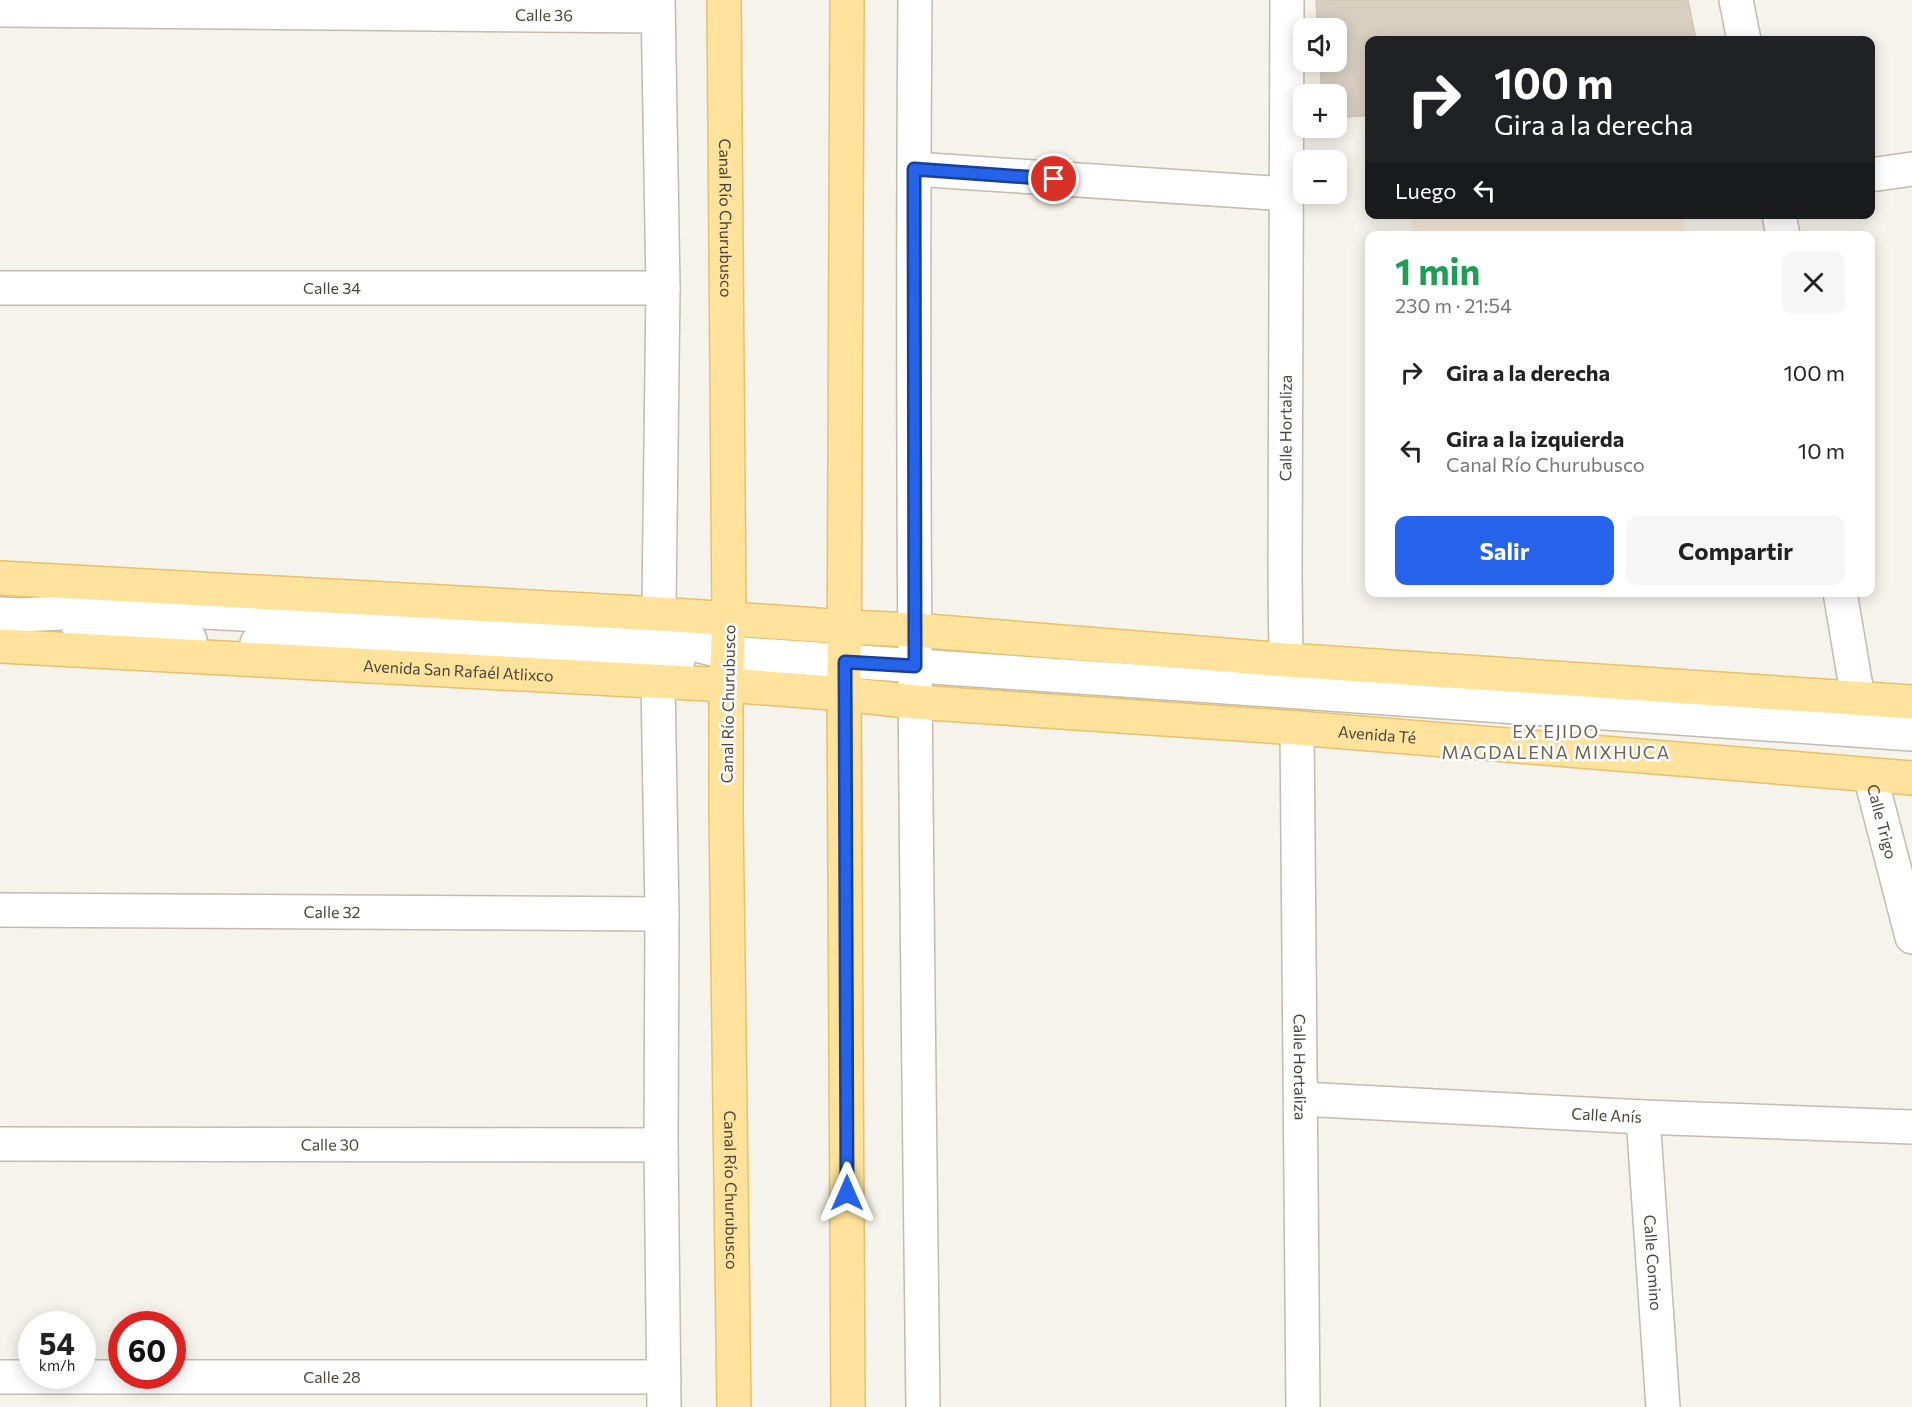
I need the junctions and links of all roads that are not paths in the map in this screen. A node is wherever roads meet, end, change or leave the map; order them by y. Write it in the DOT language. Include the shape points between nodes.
graph roads {
  1 [pos="724,0"];
  2 [pos="847,0"];
  3 [pos="915,0"];
  4 [pos="1287,0"];
  5 [pos="1736,0"];
  6 [pos="658,8"];
  7 [pos="0,10"];
  8 [pos="1743,36"];
  9 [pos="914,169"];
  10 [pos="1912,169"];
  11 [pos="1875,174"];
  12 [pos="1287,194"];
  13 [pos="0,288"];
  14 [pos="663,288"];
  15 [pos="0,578"];
  16 [pos="1841,597"];
  17 [pos="10,614"];
  18 [pos="729,618"];
  19 [pos="846,627"];
  20 [pos="915,630"];
  21 [pos="0,646"];
  22 [pos="658,649"];
  23 [pos="728,653"];
  24 [pos="1287,660"];
  25 [pos="845,662"];
  26 [pos="915,666"];
  27 [pos="726,685"];
  28 [pos="844,694"];
  29 [pos="1858,699"];
  30 [pos="915,702"];
  31 [pos="1912,702"];
  32 [pos="1297,728"];
  33 [pos="1912,734"];
  34 [pos="1870,775"];
  35 [pos="1912,778"];
  36 [pos="0,910"];
  37 [pos="662,914"];
  38 [pos="1912,937"];
  39 [pos="1302,1099"];
  40 [pos="1643,1117"];
  41 [pos="1912,1127"];
  42 [pos="0,1144"];
  43 [pos="661,1145"];
  44 [pos="0,1377"];
  45 [pos="664,1392"];
  46 [pos="734,1407"];
  47 [pos="848,1407"];
  48 [pos="922,1407"];
  49 [pos="1303,1407"];
  50 [pos="1663,1407"];
  1 -- 18 [label="main road, Canal Río Churubusco"];
  2 -- 19 [label="main road"];
  3 -- 9 [label="street"];
  4 -- 12 [label="street, Calle Hortaliza"];
  5 -- 8 [label="street"];
  6 -- 7 [label="street, Calle 36"];
  6 -- 14 [label="street"];
  9 -- 12 [label="street"];
  9 -- 20 [label="street"];
  10 -- 11 [label="street"];
  12 -- 24 [label="street, Calle Hortaliza"];
  13 -- 14 [label="street, Calle 34"];
  14 -- 22 [label="street"];
  15 -- 22 [label="main road, Avenida San Rafaél Atlixco"];
  16 -- 29 [label="street"];
  17 -- 22 [label="street" via="145,609"];
  18 -- 19 [label="main road, Avenida San Rafaél Atlixco"];
  18 -- 22 [label="main road, Avenida San Rafaél Atlixco"];
  18 -- 23 [label="main road, Canal Río Churubusco"];
  19 -- 20 [label="main road, Avenida San Rafaél Atlixco"];
  19 -- 25 [label="main road"];
  20 -- 24 [label="main road"];
  20 -- 26 [label="street"];
  21 -- 22 [label="main road, Avenida San Rafaél Atlixco"];
  22 -- 23 [label="street"];
  22 -- 27 [label="main road, Avenida San Rafaél Atlixco"];
  22 -- 37 [label="street"];
  23 -- 25 [label="street"];
  23 -- 27 [label="main road, Canal Río Churubusco"];
  24 -- 29 [label="main road"];
  25 -- 26 [label="street"];
  25 -- 28 [label="main road"];
  26 -- 30 [label="street"];
  26 -- 33 [label="street"];
  27 -- 28 [label="main road, Avenida San Rafaél Atlixco"];
  27 -- 46 [label="main road, Canal Río Churubusco"];
  28 -- 30 [label="main road, Avenida San Rafaél Atlixco"];
  28 -- 47 [label="main road"];
  29 -- 31 [label="main road"];
  30 -- 32 [label="main road, Avenida Té"];
  30 -- 48 [label="street"];
  32 -- 34 [label="main road, Avenida Té"];
  32 -- 39 [label="street, Calle Hortaliza"];
  34 -- 35 [label="main road, Avenida Té"];
  34 -- 38 [label="street, Calle Trigo"];
  36 -- 37 [label="street, Calle 32"];
  37 -- 43 [label="street"];
  39 -- 40 [label="street, Calle Anís"];
  39 -- 49 [label="street, Calle Hortaliza"];
  40 -- 41 [label="street, Calle Anís"];
  40 -- 50 [label="street, Calle Comino"];
  42 -- 43 [label="street, Calle 30"];
  43 -- 45 [label="street"];
  44 -- 45 [label="street, Calle 28"];
}
